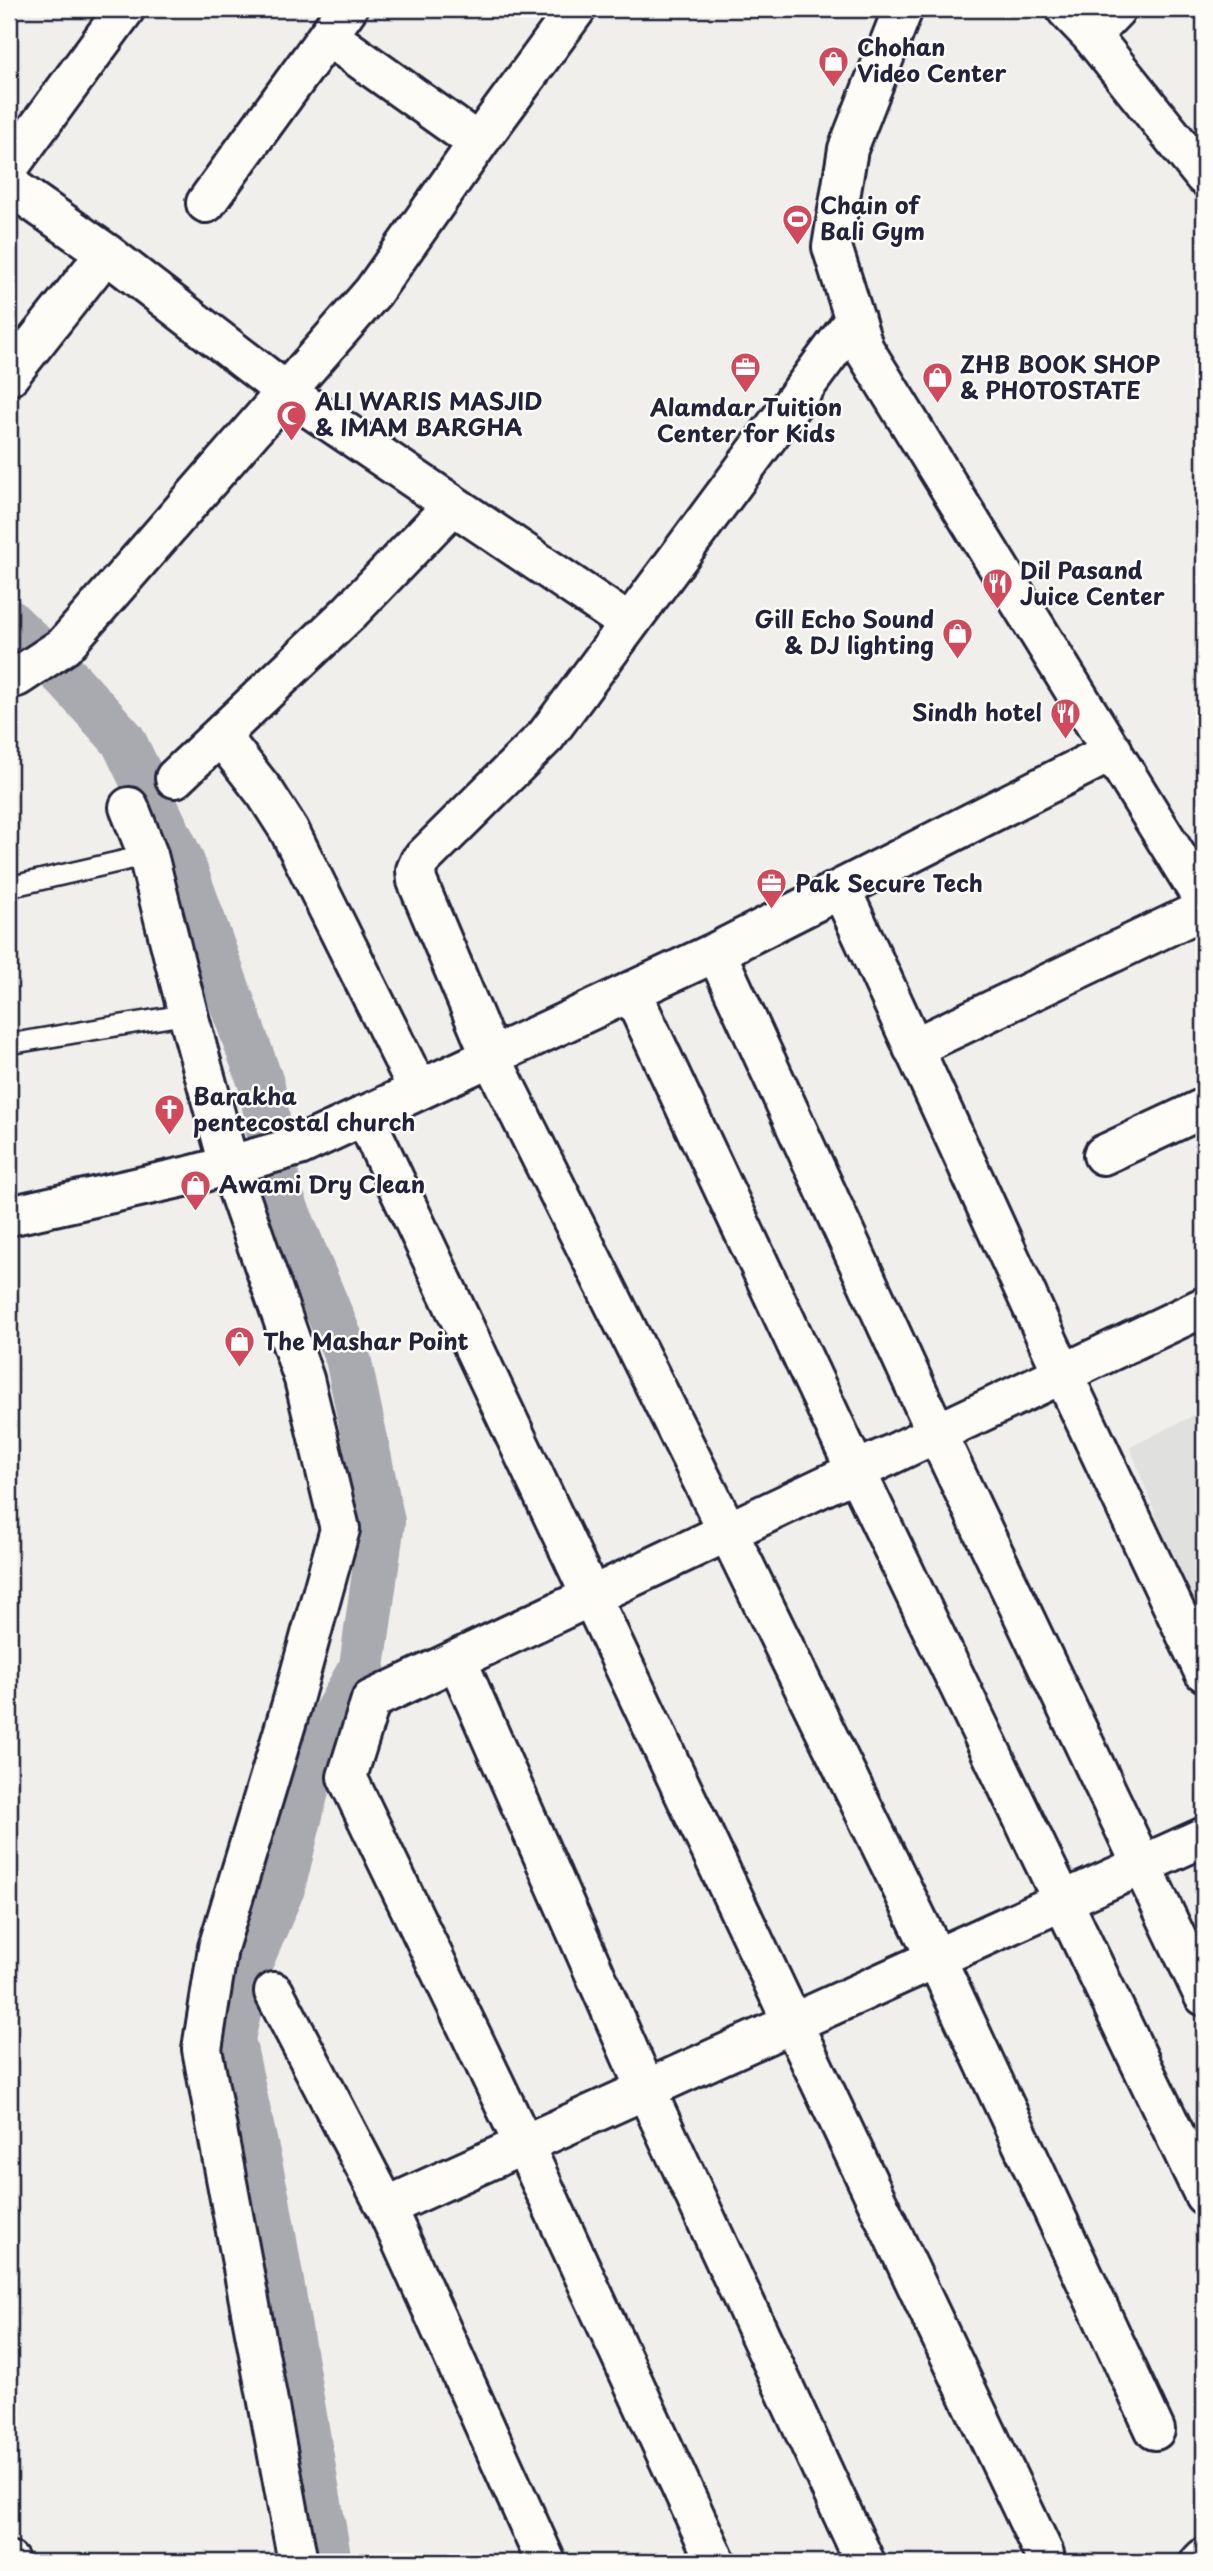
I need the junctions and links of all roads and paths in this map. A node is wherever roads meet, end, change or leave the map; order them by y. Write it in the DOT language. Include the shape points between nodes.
graph roads {
  1 [pos="125,9"];
  2 [pos="576,9"];
  3 [pos="903,9"];
  4 [pos="1091,18"];
  5 [pos="338,22"];
  6 [pos="478,143"];
  7 [pos="9,167"];
  8 [pos="1204,176"];
  9 [pos="9,185"];
  10 [pos="206,203"];
  11 [pos="106,253"];
  12 [pos="855,319"];
  13 [pos="9,376"];
  14 [pos="286,392"];
  15 [pos="452,506"];
  16 [pos="628,623"];
  17 [pos="13,678"];
  18 [pos="221,736"];
  19 [pos="1113,751"];
  20 [pos="175,778"];
  21 [pos="129,807"];
  22 [pos="148,855"];
  23 [pos="9,887"];
  24 [pos="841,889"];
  25 [pos="1204,901"];
  26 [pos="1204,909"];
  27 [pos="716,952"];
  28 [pos="631,991"];
  29 [pos="188,1014"];
  30 [pos="9,1044"];
  31 [pos="913,1048"];
  32 [pos="491,1056"];
  33 [pos="418,1090"];
  34 [pos="1204,1108"];
  35 [pos="364,1115"];
  36 [pos="1103,1155"];
  37 [pos="235,1163"];
  38 [pos="9,1216"];
  39 [pos="1204,1307"];
  40 [pos="1062,1374"];
  41 [pos="937,1434"];
  42 [pos="856,1471"];
  43 [pos="728,1532"];
  44 [pos="589,1597"];
  45 [pos="457,1660"];
  46 [pos="1204,1672"];
  47 [pos="1204,1837"];
  48 [pos="1141,1866"];
  49 [pos="1064,1901"];
  50 [pos="936,1958"];
  51 [pos="274,1992"];
  52 [pos="1204,1997"];
  53 [pos="794,2023"];
  54 [pos="646,2090"];
  55 [pos="524,2145"];
  56 [pos="1204,2195"];
  57 [pos="386,2207"];
  58 [pos="1155,2430"];
  59 [pos="1044,2554"];
  60 [pos="1204,2558"];
  61 [pos="298,2562"];
  62 [pos="546,2562"];
  63 [pos="716,2562"];
  64 [pos="865,2562"];
  65 [pos="1200,2562"];
  1 -- 7 [label="street"];
  2 -- 6 [label="street"];
  3 -- 12 [label="street" via="848,149 832,247"];
  4 -- 8 [label="street"];
  5 -- 6 [label="street"];
  5 -- 10 [label="street"];
  6 -- 14 [label="street" via="373,292"];
  9 -- 11 [label="street"];
  11 -- 13 [label="street"];
  11 -- 14 [label="street"];
  12 -- 16 [label="street"];
  12 -- 19 [label="street" via="864,349"];
  14 -- 15 [label="street"];
  14 -- 17 [label="street" via="64,646"];
  15 -- 16 [label="street"];
  15 -- 18 [label="street"];
  16 -- 32 [label="street" via="546,736 415,870"];
  18 -- 20 [label="street"];
  18 -- 33 [label="street" via="289,830"];
  19 -- 24 [label="street"];
  19 -- 25 [label="street"];
  21 -- 22 [label="street"];
  22 -- 23 [label="lane"];
  22 -- 29 [label="street"];
  24 -- 27 [label="street"];
  24 -- 31 [label="street"];
  26 -- 31 [label="street"];
  27 -- 28 [label="street"];
  27 -- 41 [label="street"];
  28 -- 32 [label="street"];
  28 -- 42 [label="street"];
  29 -- 30 [label="lane"];
  29 -- 37 [label="street"];
  31 -- 40 [label="street"];
  32 -- 33 [label="street"];
  32 -- 43 [label="street"];
  33 -- 35 [label="street"];
  34 -- 36 [label="street"];
  35 -- 37 [label="street" via="299,1146"];
  35 -- 44 [label="street"];
  37 -- 38 [label="street"];
  37 -- 61 [label="street" via="304,1379 340,1529 218,1948 202,2049"];
  39 -- 40 [label="street"];
  40 -- 41 [label="street"];
  40 -- 46 [label="street"];
  41 -- 42 [label="street"];
  41 -- 48 [label="street"];
  42 -- 43 [label="street"];
  42 -- 49 [label="street"];
  43 -- 44 [label="street"];
  43 -- 50 [label="street"];
  44 -- 45 [label="street"];
  44 -- 53 [label="street"];
  45 -- 54 [label="street"];
  45 -- 55 [label="street" via="372,1700 347,1777"];
  47 -- 48 [label="street"];
  48 -- 49 [label="street"];
  48 -- 52 [label="street"];
  49 -- 50 [label="street"];
  49 -- 56 [label="street"];
  50 -- 53 [label="street"];
  50 -- 58 [label="street"];
  51 -- 57 [label="street"];
  53 -- 54 [label="street"];
  53 -- 59 [label="street"];
  54 -- 55 [label="street"];
  54 -- 64 [label="street"];
  55 -- 57 [label="street"];
  55 -- 63 [label="street"];
  57 -- 62 [label="street"];
  60 -- 65 [label="street"];
}
